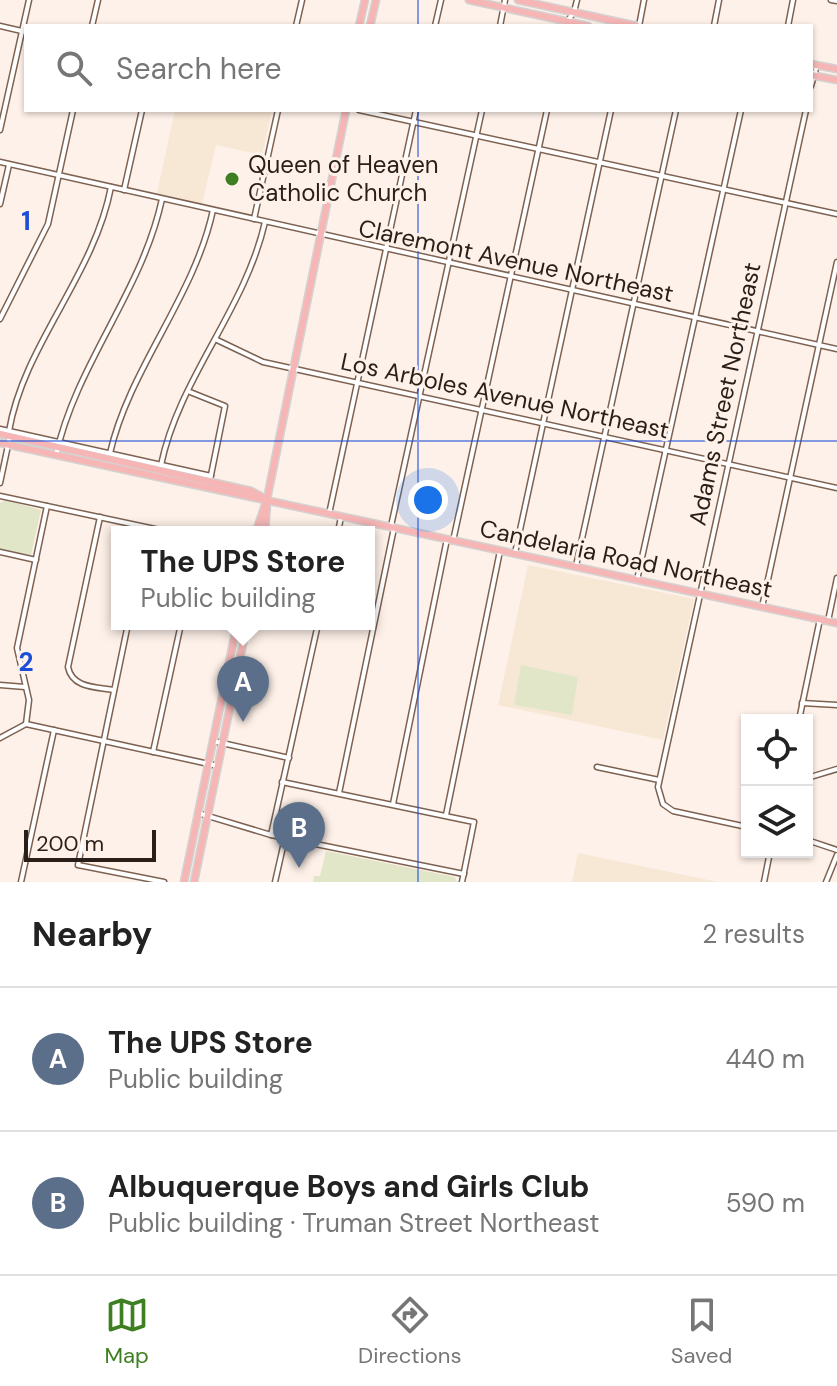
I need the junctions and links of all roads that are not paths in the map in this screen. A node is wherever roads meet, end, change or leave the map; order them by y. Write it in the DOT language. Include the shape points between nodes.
graph roads {
  1 [pos="29,0"];
  2 [pos="98,0"];
  3 [pos="302,0"];
  4 [pos="365,0"];
  5 [pos="376,0"];
  6 [pos="441,0"];
  7 [pos="469,0"];
  8 [pos="518,0"];
  9 [pos="577,0"];
  10 [pos="644,0"];
  11 [pos="719,0"];
  12 [pos="793,0"];
  13 [pos="831,0"];
  14 [pos="837,1"];
  15 [pos="504,4"];
  16 [pos="574,12"];
  17 [pos="25,24"];
  18 [pos="92,24"];
  19 [pos="296,24"];
  20 [pos="359,24"];
  21 [pos="370,24"];
  22 [pos="435,24"];
  23 [pos="500,24"];
  24 [pos="565,24"];
  25 [pos="629,24"];
  26 [pos="638,24"];
  27 [pos="714,24"];
  28 [pos="788,24"];
  29 [pos="0,26"];
  30 [pos="24,31"];
  31 [pos="814,64"];
  32 [pos="837,69"];
  33 [pos="813,75"];
  34 [pos="837,80"];
  35 [pos="73,112"];
  36 [pos="142,112"];
  37 [pos="278,112"];
  38 [pos="346,112"];
  39 [pos="368,112"];
  40 [pos="416,112"];
  41 [pos="482,112"];
  42 [pos="547,112"];
  43 [pos="611,112"];
  44 [pos="676,112"];
  45 [pos="741,112"];
  46 [pos="806,112"];
  47 [pos="413,122"];
  48 [pos="0,130"];
  49 [pos="477,136"];
  50 [pos="538,149"];
  51 [pos="0,162"];
  52 [pos="600,163"];
  53 [pos="9,165"];
  54 [pos="59,175"];
  55 [pos="661,176"];
  56 [pos="111,187"];
  57 [pos="124,190"];
  58 [pos="724,190"];
  59 [pos="162,199"];
  60 [pos="786,203"];
  61 [pos="0,204"];
  62 [pos="213,210"];
  63 [pos="837,214"];
  64 [pos="254,219"];
  65 [pos="265,222"];
  66 [pos="320,236"];
  67 [pos="385,251"];
  68 [pos="837,262"];
  69 [pos="447,265"];
  70 [pos="509,278"];
  71 [pos="571,291"];
  72 [pos="633,305"];
  73 [pos="695,318"];
  74 [pos="0,319"];
  75 [pos="757,332"];
  76 [pos="217,340"];
  77 [pos="819,345"];
  78 [pos="837,349"];
  79 [pos="293,369"];
  80 [pos="357,383"];
  81 [pos="190,392"];
  82 [pos="418,396"];
  83 [pos="481,409"];
  84 [pos="543,423"];
  85 [pos="0,432"];
  86 [pos="604,436"];
  87 [pos="9,437"];
  88 [pos="0,443"];
  89 [pos="58,448"];
  90 [pos="666,450"];
  91 [pos="110,453"];
  92 [pos="728,464"];
  93 [pos="161,465"];
  94 [pos="789,477"];
  95 [pos="209,482"];
  96 [pos="0,483"];
  97 [pos="837,488"];
  98 [pos="0,496"];
  99 [pos="267,499"];
  100 [pos="47,506"];
  101 [pos="329,514"];
  102 [pos="100,517"];
  103 [pos="341,517"];
  104 [pos="134,526"];
  105 [pos="258,526"];
  106 [pos="265,526"];
  107 [pos="339,526"];
  108 [pos="392,528"];
  109 [pos="450,540"];
  110 [pos="500,551"];
  111 [pos="0,552"];
  112 [pos="514,554"];
  113 [pos="36,560"];
  114 [pos="576,566"];
  115 [pos="837,578"];
  116 [pos="637,580"];
  117 [pos="700,593"];
  118 [pos="762,607"];
  119 [pos="375,613"];
  120 [pos="824,620"];
  121 [pos="837,623"];
  122 [pos="127,630"];
  123 [pos="180,630"];
  124 [pos="236,630"];
  125 [pos="246,630"];
  126 [pos="317,630"];
  127 [pos="372,630"];
  128 [pos="0,685"];
  129 [pos="25,687"];
  130 [pos="114,690"];
  131 [pos="802,703"];
  132 [pos="837,705"];
  133 [pos="800,714"];
  134 [pos="26,724"];
  135 [pos="54,730"];
  136 [pos="0,738"];
  137 [pos="105,741"];
  138 [pos="212,741"];
  139 [pos="223,744"];
  140 [pos="153,752"];
  141 [pos="289,758"];
  142 [pos="208,764"];
  143 [pos="218,766"];
  144 [pos="597,767"];
  145 [pos="837,769"];
  146 [pos="813,776"];
  147 [pos="659,780"];
  148 [pos="282,782"];
  149 [pos="339,793"];
  150 [pos="393,804"];
  151 [pos="197,813"];
  152 [pos="209,815"];
  153 [pos="446,815"];
  154 [pos="741,826"];
  155 [pos="271,835"];
  156 [pos="285,838"];
  157 [pos="813,842"];
  158 [pos="837,852"];
  159 [pos="769,858"];
  160 [pos="464,874"];
  161 [pos="21,882"];
  162 [pos="164,882"];
  163 [pos="184,882"];
  164 [pos="195,882"];
  165 [pos="275,882"];
  166 [pos="462,882"];
  167 [pos="764,882"];
  168 [pos="826,882"];
  1 -- 17 [label="street"];
  2 -- 18 [label="street"];
  3 -- 19 [label="street"];
  4 -- 20 [label="main road"];
  5 -- 21 [label="main road"];
  6 -- 22 [label="street"];
  7 -- 15 [label="main road"];
  8 -- 16 [label="main road"];
  9 -- 16 [label="street"];
  10 -- 26 [label="street"];
  11 -- 27 [label="street"];
  12 -- 28 [label="street"];
  13 -- 14 [label="street"];
  15 -- 23 [label="street"];
  15 -- 24 [label="main road"];
  16 -- 24 [label="street"];
  16 -- 25 [label="main road"];
  29 -- 30 [label="street"];
  30 -- 48 [label="street"];
  31 -- 32 [label="main road"];
  33 -- 34 [label="main road"];
  35 -- 54 [label="street"];
  36 -- 57 [label="street"];
  37 -- 64 [label="street"];
  38 -- 66 [label="main road"];
  39 -- 47 [label="street"];
  40 -- 47 [label="street"];
  41 -- 49 [label="street"];
  42 -- 50 [label="street"];
  43 -- 52 [label="street"];
  44 -- 55 [label="street"];
  45 -- 58 [label="street"];
  46 -- 60 [label="street, Adams Street Northeast"];
  47 -- 49 [label="street"];
  47 -- 67 [label="street"];
  49 -- 50 [label="street"];
  49 -- 69 [label="street"];
  50 -- 52 [label="street"];
  50 -- 70 [label="street"];
  51 -- 53 [label="street, Claremont Avenue Northeast"];
  52 -- 55 [label="street"];
  52 -- 71 [label="street"];
  53 -- 54 [label="street, Claremont Avenue Northeast"];
  53 -- 61 [label="street"];
  54 -- 56 [label="street, Claremont Avenue Northeast"];
  54 -- 74 [label="street" via="48,224"];
  55 -- 58 [label="street"];
  55 -- 72 [label="street"];
  56 -- 57 [label="street, Claremont Avenue Northeast"];
  56 -- 87 [label="street" via="97,241 19,391"];
  57 -- 59 [label="street, Claremont Avenue Northeast"];
  58 -- 60 [label="street"];
  58 -- 73 [label="street"];
  59 -- 62 [label="street, Claremont Avenue Northeast"];
  59 -- 89 [label="street" via="146,255 71,399"];
  60 -- 63 [label="street"];
  60 -- 75 [label="street, Adams Street Northeast"];
  62 -- 64 [label="street, Claremont Avenue Northeast"];
  62 -- 91 [label="street" via="196,270 122,411"];
  64 -- 65 [label="street, Claremont Avenue Northeast"];
  65 -- 66 [label="street, Claremont Avenue Northeast"];
  65 -- 76 [label="street" via="251,271"];
  66 -- 67 [label="street, Claremont Avenue Northeast"];
  66 -- 79 [label="main road"];
  67 -- 69 [label="street, Claremont Avenue Northeast"];
  67 -- 80 [label="street"];
  68 -- 77 [label="street"];
  69 -- 70 [label="street, Claremont Avenue Northeast"];
  69 -- 82 [label="street"];
  70 -- 71 [label="street, Claremont Avenue Northeast"];
  70 -- 83 [label="street"];
  71 -- 72 [label="street, Claremont Avenue Northeast"];
  71 -- 84 [label="street"];
  72 -- 73 [label="street, Claremont Avenue Northeast"];
  72 -- 86 [label="street"];
  73 -- 75 [label="street, Claremont Avenue Northeast"];
  73 -- 90 [label="street"];
  75 -- 77 [label="street, Claremont Avenue Northeast"];
  75 -- 92 [label="street, Adams Street Northeast"];
  76 -- 79 [label="street, Los Arboles Avenue Northeast" via="257,361"];
  76 -- 81 [label="street"];
  77 -- 78 [label="street, Claremont Avenue Northeast"];
  77 -- 94 [label="street"];
  79 -- 80 [label="street, Los Arboles Avenue Northeast"];
  79 -- 99 [label="main road"];
  80 -- 82 [label="street, Los Arboles Avenue Northeast"];
  80 -- 101 [label="street"];
  81 -- 93 [label="street" via="170,430"];
  81 -- 95 [label="street" via="225,406"];
  82 -- 83 [label="street, Los Arboles Avenue Northeast"];
  82 -- 108 [label="street"];
  83 -- 84 [label="street, Los Arboles Avenue Northeast"];
  83 -- 109 [label="street"];
  84 -- 86 [label="street, Los Arboles Avenue Northeast"];
  84 -- 112 [label="street"];
  85 -- 87 [label="main road, Candelaria Road Northeast"];
  86 -- 90 [label="street, Los Arboles Avenue Northeast"];
  86 -- 114 [label="street"];
  87 -- 88 [label="main road, Candelaria Road Northeast"];
  87 -- 89 [label="main road, Candelaria Road Northeast"];
  87 -- 89 [label="street"];
  87 -- 96 [label="street"];
  89 -- 91 [label="street"];
  89 -- 95 [label="main road, Candelaria Road Northeast"];
  90 -- 92 [label="street, Los Arboles Avenue Northeast"];
  90 -- 116 [label="street"];
  91 -- 93 [label="street"];
  92 -- 94 [label="street, Los Arboles Avenue Northeast"];
  92 -- 117 [label="street, Adams Street Northeast"];
  93 -- 95 [label="street"];
  94 -- 97 [label="street, Los Arboles Avenue Northeast"];
  94 -- 118 [label="street"];
  95 -- 99 [label="main road, Candelaria Road Northeast"];
  98 -- 100 [label="street"];
  99 -- 101 [label="main road, Candelaria Road Northeast"];
  99 -- 105 [label="main road"];
  99 -- 106 [label="main road"];
  100 -- 102 [label="street"];
  100 -- 113 [label="street"];
  101 -- 103 [label="main road, Candelaria Road Northeast"];
  102 -- 104 [label="street"];
  102 -- 130 [label="street" via="68,667 77,683"];
  103 -- 107 [label="street"];
  103 -- 108 [label="main road, Candelaria Road Northeast"];
  108 -- 109 [label="main road, Candelaria Road Northeast"];
  108 -- 119 [label="street"];
  109 -- 110 [label="main road, Candelaria Road Northeast"];
  109 -- 150 [label="street"];
  110 -- 112 [label="main road, Candelaria Road Northeast"];
  110 -- 153 [label="street"];
  111 -- 113 [label="street"];
  112 -- 114 [label="main road, Candelaria Road Northeast"];
  113 -- 129 [label="street" via="17,648"];
  114 -- 116 [label="main road, Candelaria Road Northeast"];
  115 -- 120 [label="street"];
  116 -- 117 [label="main road, Candelaria Road Northeast"];
  117 -- 118 [label="main road, Candelaria Road Northeast"];
  117 -- 147 [label="street, Adams Street Northeast"];
  118 -- 120 [label="main road, Candelaria Road Northeast"];
  120 -- 121 [label="main road, Candelaria Road Northeast"];
  120 -- 131 [label="street"];
  122 -- 130 [label="street"];
  123 -- 140 [label="street"];
  124 -- 138 [label="main road"];
  125 -- 139 [label="main road"];
  126 -- 141 [label="street"];
  127 -- 149 [label="street"];
  128 -- 129 [label="street"];
  129 -- 134 [label="street"];
  130 -- 137 [label="street"];
  131 -- 132 [label="street"];
  131 -- 133 [label="street"];
  134 -- 135 [label="street"];
  134 -- 136 [label="street"];
  135 -- 137 [label="street"];
  135 -- 161 [label="street"];
  137 -- 140 [label="street"];
  137 -- 162 [label="street" via="78,865"];
  138 -- 139 [label="street"];
  138 -- 142 [label="main road"];
  139 -- 141 [label="street"];
  139 -- 143 [label="main road"];
  140 -- 142 [label="street"];
  141 -- 148 [label="street"];
  142 -- 143 [label="street"];
  142 -- 151 [label="main road"];
  143 -- 152 [label="main road"];
  144 -- 147 [label="street"];
  145 -- 146 [label="street"];
  147 -- 154 [label="street" via="663,804 682,814"];
  148 -- 149 [label="street"];
  148 -- 155 [label="street"];
  149 -- 150 [label="street"];
  150 -- 153 [label="street"];
  151 -- 152 [label="street"];
  151 -- 163 [label="main road"];
  152 -- 155 [label="street"];
  152 -- 164 [label="main road"];
  153 -- 160 [label="street" via="474,822"];
  155 -- 156 [label="street"];
  156 -- 160 [label="street"];
  156 -- 165 [label="street"];
  157 -- 158 [label="street"];
  158 -- 168 [label="street"];
  159 -- 167 [label="street"];
  160 -- 166 [label="street"];
}
